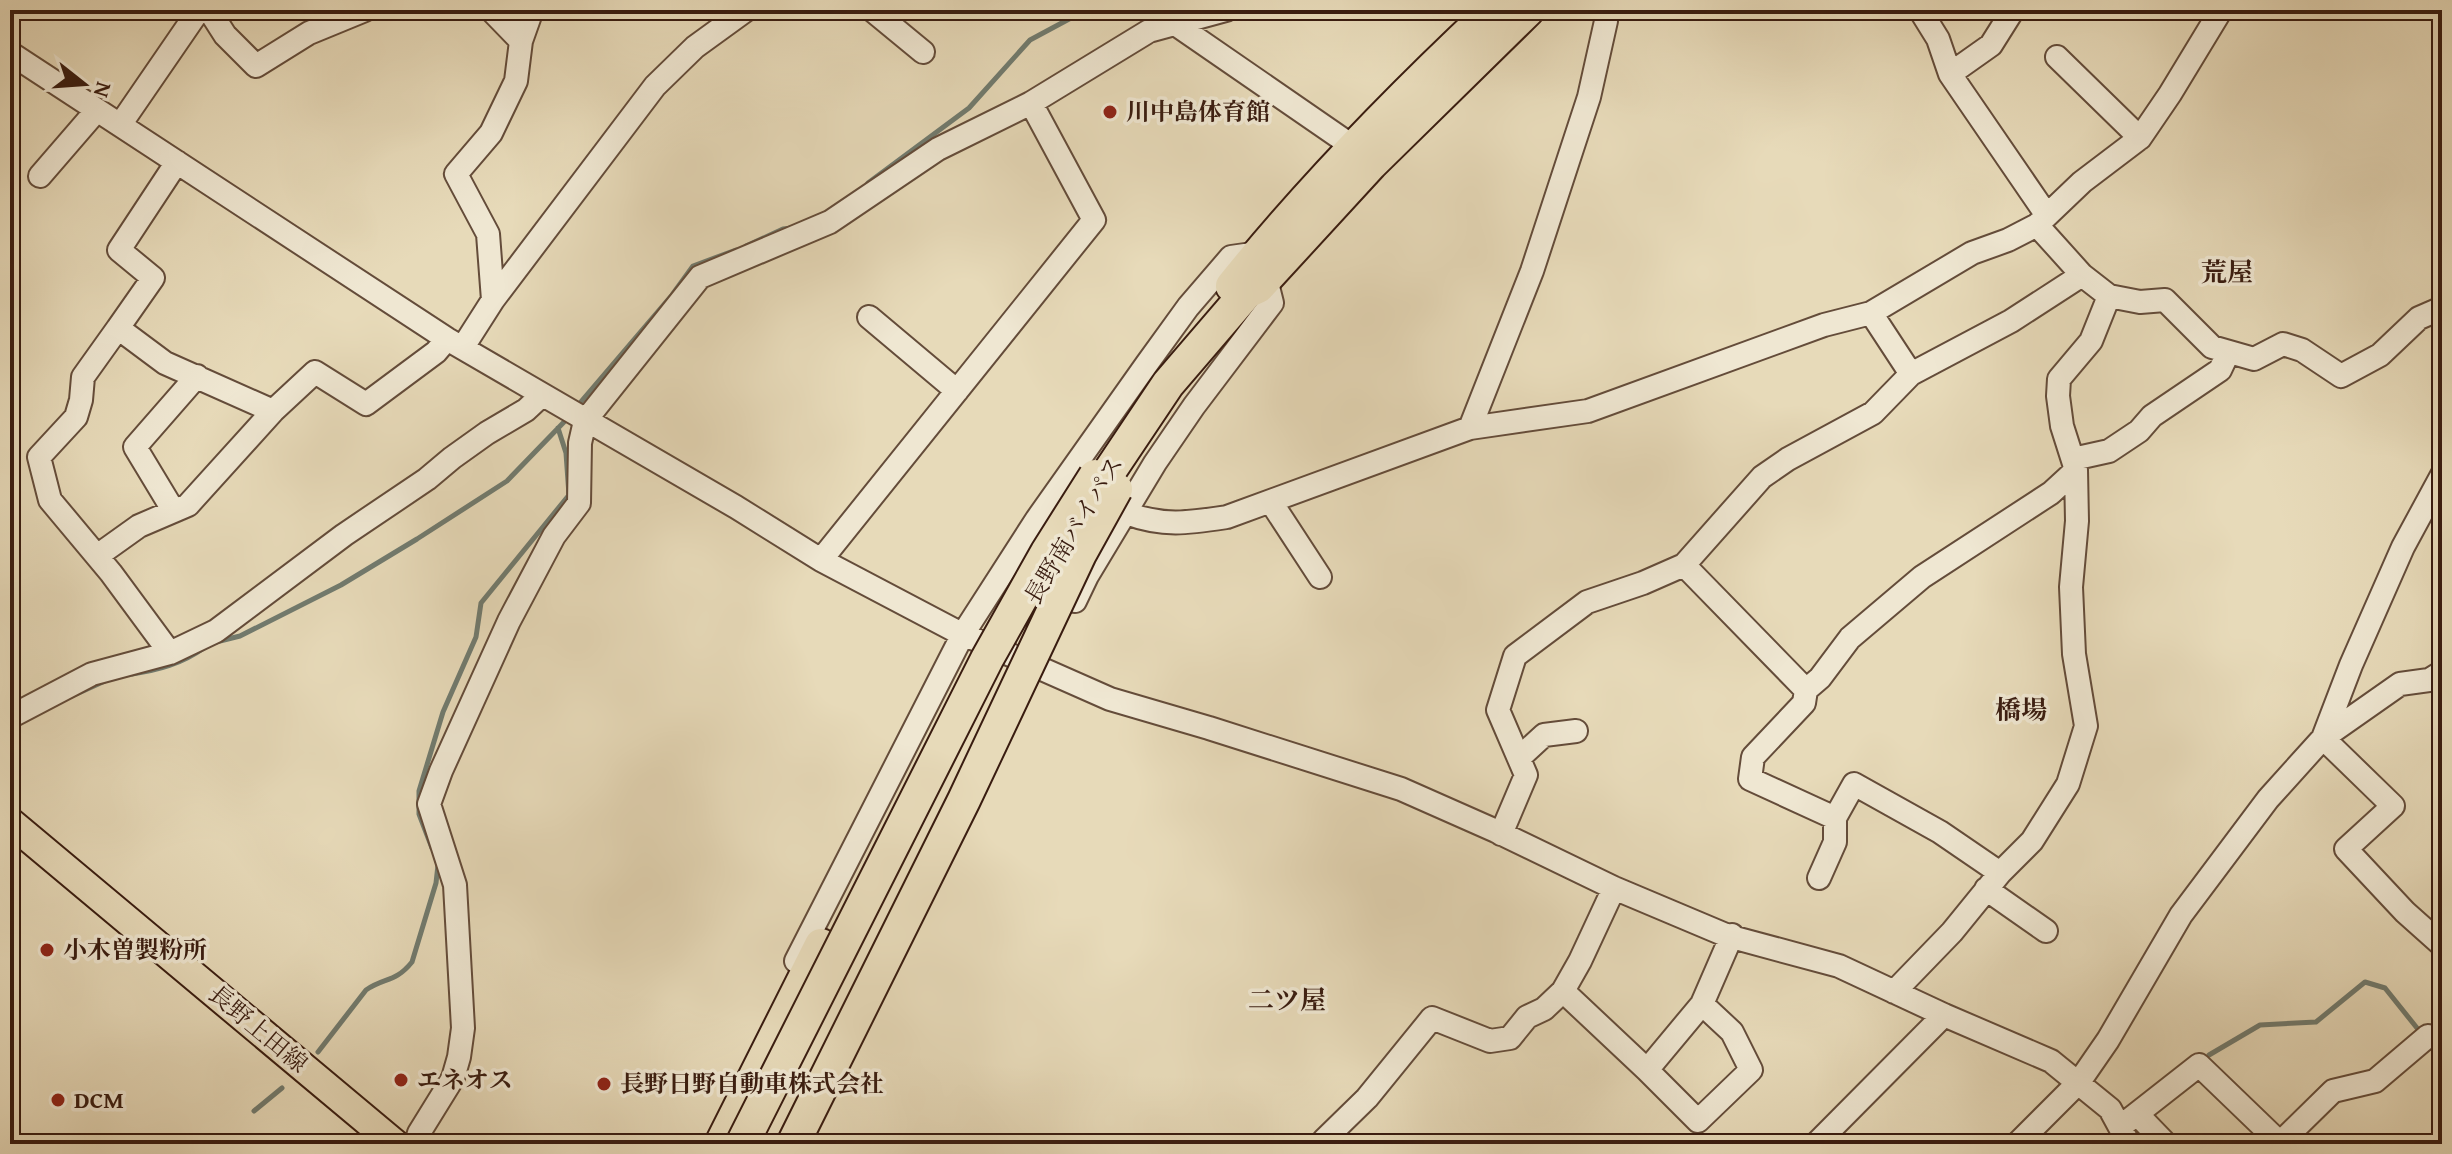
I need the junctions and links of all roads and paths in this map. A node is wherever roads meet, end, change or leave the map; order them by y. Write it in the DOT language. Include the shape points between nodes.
graph roads {
  1 [pos="199,10"];
  2 [pos="209,10"];
  3 [pos="365,10"];
  4 [pos="491,10"];
  5 [pos="532,10"];
  6 [pos="746,10"];
  7 [pos="872,10"];
  8 [pos="1155,10"];
  9 [pos="1226,10"];
  10 [pos="1493,10"];
  11 [pos="1528,10"];
  12 [pos="1605,10"];
  13 [pos="1920,10"];
  14 [pos="2013,10"];
  15 [pos="2221,10"];
  16 [pos="1177,24"];
  17 [pos="521,41"];
  18 [pos="923,52"];
  19 [pos="10,53"];
  20 [pos="2057,57"];
  21 [pos="1950,74"];
  22 [pos="1031,103"];
  23 [pos="97,110"];
  24 [pos="120,125"];
  25 [pos="2140,138"];
  26 [pos="1363,156"];
  27 [pos="177,162"];
  28 [pos="40,176"];
  29 [pos="2042,219"];
  30 [pos="1261,273"];
  31 [pos="2082,275"];
  32 [pos="2109,296"];
  33 [pos="493,300"];
  34 [pos="2442,308"];
  35 [pos="1871,313"];
  36 [pos="869,317"];
  37 [pos="118,328"];
  38 [pos="455,343"];
  39 [pos="2228,353"];
  40 [pos="1911,374"];
  41 [pos="197,376"];
  42 [pos="957,391"];
  43 [pos="542,395"];
  44 [pos="273,411"];
  45 [pos="585,421"];
  46 [pos="1470,428"];
  47 [pos="2074,465"];
  48 [pos="2442,475"];
  49 [pos="1110,490"];
  50 [pos="1271,502"];
  51 [pos="173,510"];
  52 [pos="1047,552"];
  53 [pos="97,556"];
  54 [pos="821,560"];
  55 [pos="1684,565"];
  56 [pos="1320,577"];
  57 [pos="963,634"];
  58 [pos="170,653"];
  59 [pos="1042,670"];
  60 [pos="2442,672"];
  61 [pos="1806,690"];
  62 [pos="10,717"];
  63 [pos="1576,731"];
  64 [pos="2323,738"];
  65 [pos="1519,758"];
  66 [pos="1835,818"];
  67 [pos="10,822"];
  68 [pos="1501,834"];
  69 [pos="1819,878"];
  70 [pos="1993,881"];
  71 [pos="1614,888"];
  72 [pos="2046,931"];
  73 [pos="1732,935"];
  74 [pos="2442,945"];
  75 [pos="1563,991"];
  76 [pos="1894,992"];
  77 [pos="1702,1004"];
  78 [pos="1944,1015"];
  79 [pos="2442,1039"];
  80 [pos="1647,1070"];
  81 [pos="2079,1082"];
  82 [pos="2129,1128"];
  83 [pos="1324,1140"];
  84 [pos="395,1144"];
  85 [pos="416,1144"];
  86 [pos="704,1144"];
  87 [pos="721,1144"];
  88 [pos="742,1144"];
  89 [pos="752,1144"];
  90 [pos="793,1144"];
  91 [pos="807,1144"];
  92 [pos="1816,1144"];
  93 [pos="2017,1144"];
  94 [pos="2166,1144"];
  1 -- 24 [label="street"];
  2 -- 3 [label="street" via="256,66 309,33"];
  4 -- 17 [label="street"];
  5 -- 17 [label="street"];
  6 -- 33 [label="street" via="695,47 655,86"];
  7 -- 18 [label="street"];
  8 -- 16 [label="street"];
  9 -- 16 [label="street"];
  10 -- 26 [label="highway, 長野南バイパス"];
  11 -- 26 [label="highway, 長野南バイパス"];
  12 -- 46 [label="street" via="1589,97 1532,271"];
  13 -- 21 [label="street"];
  14 -- 21 [label="street" via="1991,45"];
  15 -- 25 [label="street"];
  16 -- 22 [label="street" via="1149,31"];
  16 -- 26 [label="street"];
  17 -- 33 [label="street" via="516,81 491,133 456,174 488,234"];
  19 -- 23 [label="street"];
  20 -- 25 [label="street"];
  21 -- 29 [label="street"];
  22 -- 42 [label="street" via="1094,220"];
  22 -- 45 [label="street" via="938,149 830,222 700,277"];
  23 -- 24 [label="street"];
  23 -- 28 [label="street"];
  24 -- 27 [label="street"];
  25 -- 29 [label="street"];
  26 -- 30 [label="highway, 長野南バイパス"];
  27 -- 37 [label="street" via="119,250 153,278"];
  27 -- 38 [label="street"];
  29 -- 31 [label="street"];
  29 -- 35 [label="street"];
  30 -- 49 [label="highway, 長野南バイパス" via="1145,417"];
  30 -- 57 [label="street" via="1231,257 1188,307 1037,519"];
  31 -- 32 [label="street"];
  31 -- 40 [label="street" via="2011,321"];
  32 -- 39 [label="street" via="2165,300 2212,347"];
  32 -- 47 [label="street" via="2091,341 2059,379 2062,426"];
  33 -- 38 [label="street"];
  34 -- 39 [label="street" via="2419,318 2380,355 2341,376 2283,344 2254,359"];
  35 -- 40 [label="street"];
  35 -- 46 [label="street" via="1824,325 1588,411"];
  36 -- 42 [label="street"];
  37 -- 41 [label="street" via="165,363"];
  37 -- 53 [label="street" via="83,377 76,417 39,457 50,500"];
  38 -- 43 [label="street"];
  38 -- 44 [label="street" via="366,404 315,372"];
  39 -- 47 [label="street" via="2220,370 2152,416 2139,431"];
  40 -- 55 [label="street" via="1873,413 1762,477"];
  41 -- 44 [label="street"];
  41 -- 51 [label="street" via="135,447"];
  42 -- 54 [label="street"];
  43 -- 45 [label="street"];
  43 -- 58 [label="street" via="216,631"];
  44 -- 51 [label="street" via="188,505"];
  45 -- 54 [label="street"];
  45 -- 85 [label="street" via="579,503 554,536 509,621 429,804 455,885 463,1028 453,1078"];
  46 -- 50 [label="street"];
  47 -- 61 [label="street" via="2051,493 1922,577 1850,638"];
  47 -- 70 [label="street" via="2074,654 2086,726 2068,784 2032,841"];
  48 -- 64 [label="street" via="2403,547"];
  49 -- 50 [label="street" via="1150,521 1191,523"];
  49 -- 52 [label="highway, 長野南バイパス, bridge"];
  49 -- 59 [label="street" via="1087,576"];
  49 -- 89 [label="highway, 長野南バイパス" via="1056,556 995,665"];
  49 -- 90 [label="highway, bridge"];
  50 -- 56 [label="street"];
  51 -- 53 [label="street"];
  52 -- 87 [label="highway" via="1035,560 887,817"];
  52 -- 88 [label="highway, 長野南バイパス, bridge" via="979,673"];
  53 -- 58 [label="street"];
  54 -- 57 [label="street"];
  55 -- 61 [label="street"];
  55 -- 65 [label="street" via="1587,602 1515,656 1498,710"];
  57 -- 59 [label="street"];
  57 -- 86 [label="street"];
  58 -- 62 [label="street" via="92,674"];
  59 -- 68 [label="street" via="1110,699 1401,789"];
  59 -- 91 [label="street"];
  60 -- 64 [label="street" via="2429,680 2400,684"];
  61 -- 66 [label="street" via="1804,703 1753,757 1750,779"];
  63 -- 65 [label="street" via="1544,735"];
  64 -- 74 [label="street" via="2393,806 2346,849"];
  64 -- 81 [label="street" via="2268,799 2181,915"];
  65 -- 68 [label="street" via="1526,775"];
  66 -- 69 [label="street" via="1835,842"];
  66 -- 70 [label="street" via="1854,784 1940,832"];
  67 -- 84 [label="main road, 長野上田線"];
  68 -- 71 [label="street"];
  70 -- 72 [label="street"];
  70 -- 76 [label="street"];
  71 -- 73 [label="street"];
  71 -- 75 [label="street"];
  73 -- 76 [label="street" via="1839,966"];
  73 -- 77 [label="street"];
  75 -- 80 [label="street"];
  75 -- 83 [label="street" via="1527,1017 1510,1038 1490,1041 1432,1018 1367,1098"];
  76 -- 78 [label="street"];
  77 -- 80 [label="street"];
  77 -- 80 [label="street" via="1732,1032 1751,1070 1698,1121"];
  78 -- 81 [label="street" via="2051,1061"];
  78 -- 92 [label="street"];
  79 -- 82 [label="street" via="2428,1036 2375,1081 2333,1091 2280,1143 2199,1065"];
  81 -- 82 [label="street"];
  81 -- 93 [label="street"];
  82 -- 94 [label="street"];
}
